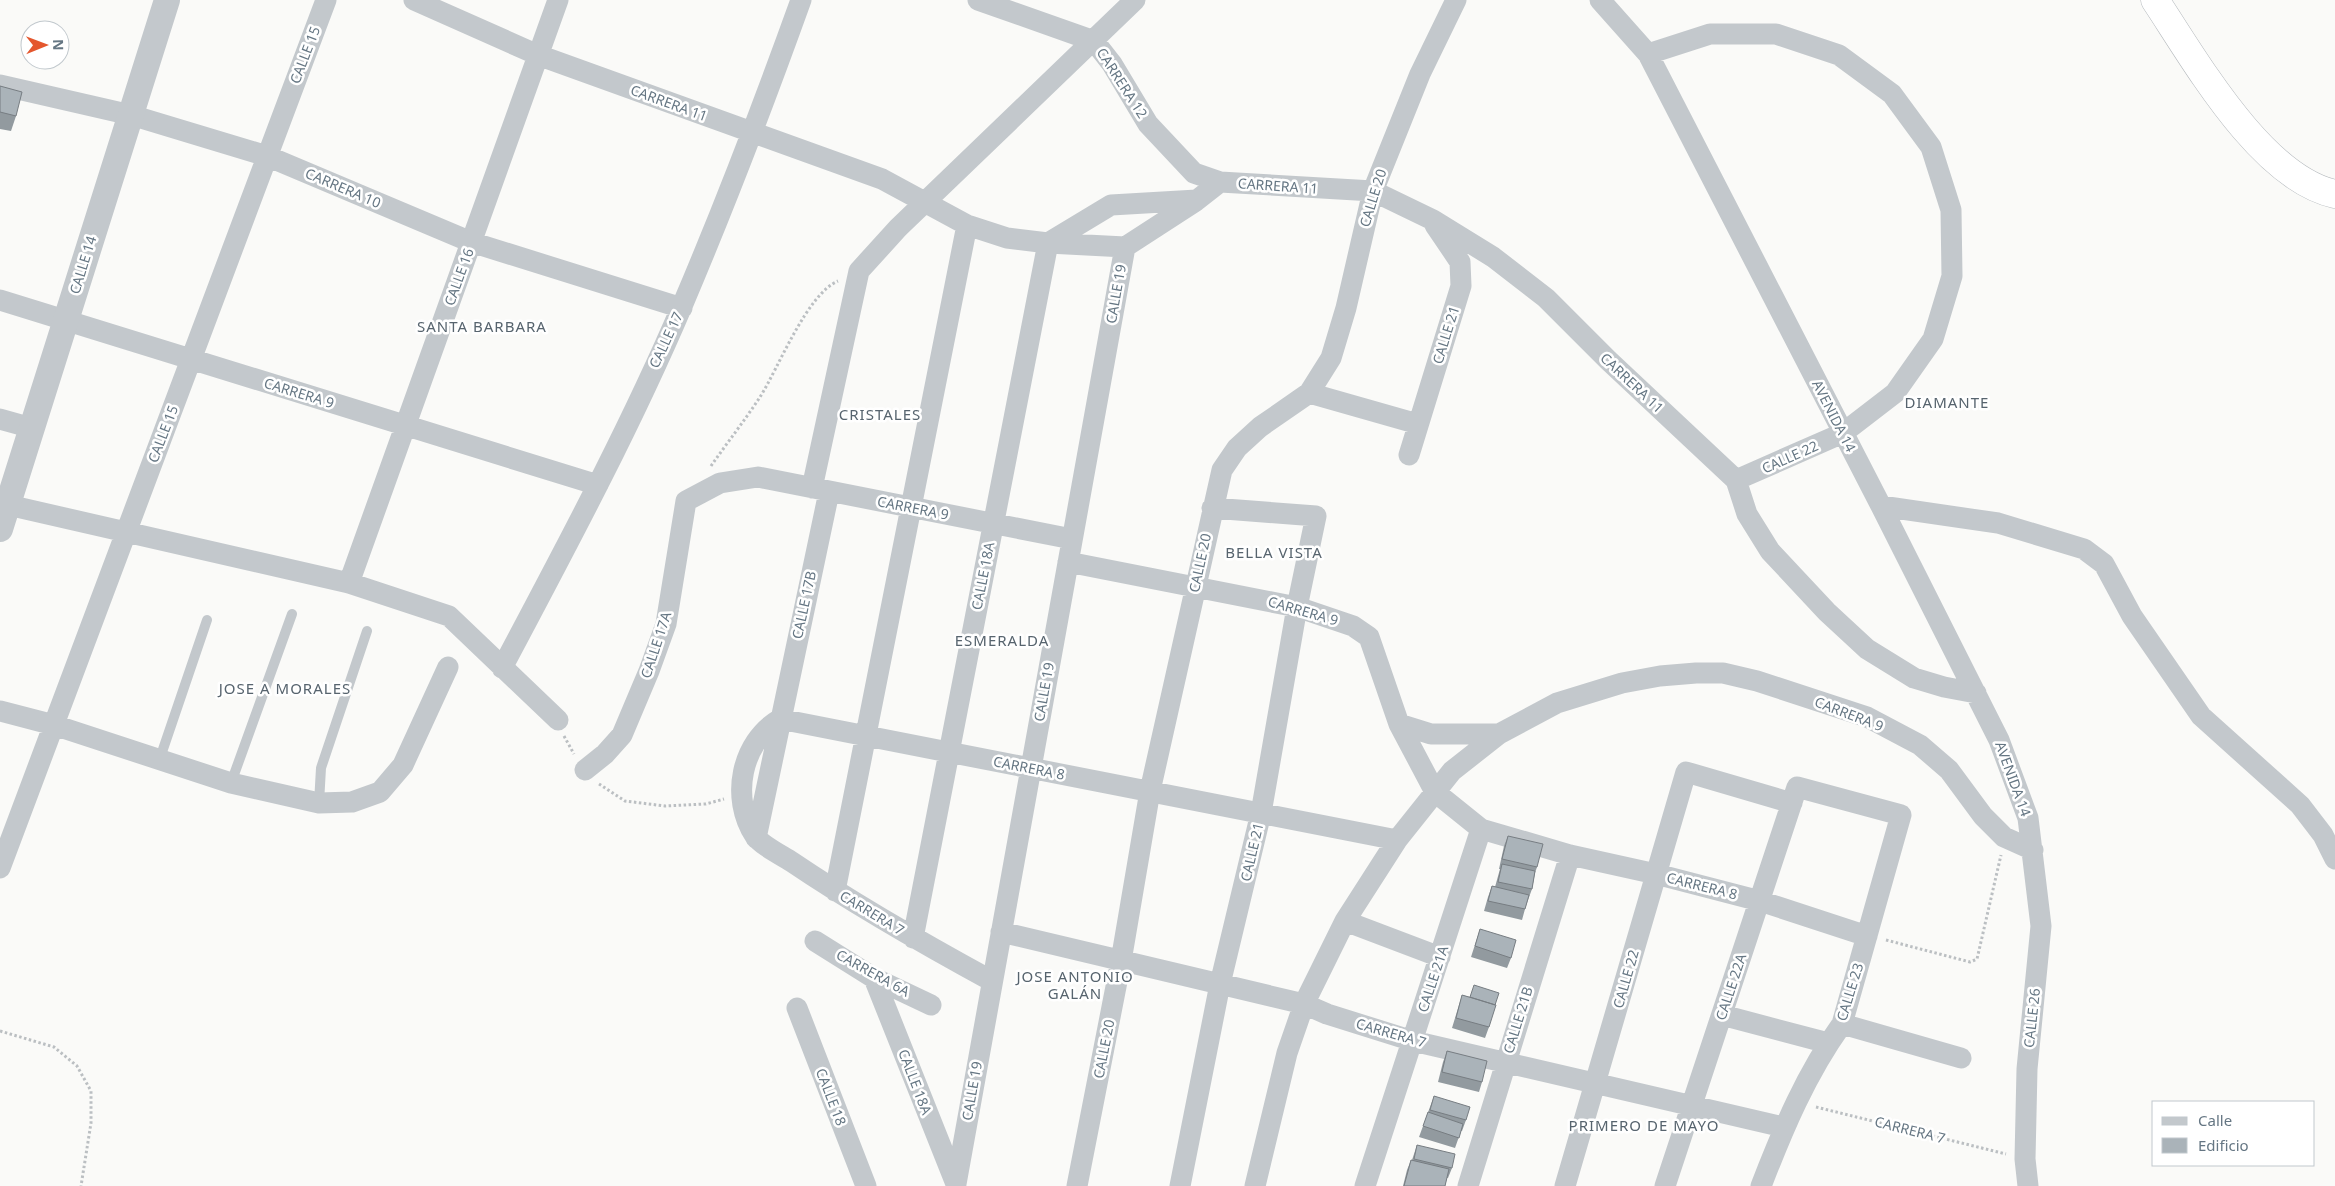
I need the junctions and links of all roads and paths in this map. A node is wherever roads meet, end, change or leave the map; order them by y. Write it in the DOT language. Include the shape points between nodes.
graph roads {
  1 [pos="167,0"];
  2 [pos="326,0"];
  3 [pos="414,0"];
  4 [pos="558,0"];
  5 [pos="800,0"];
  6 [pos="978,0"];
  7 [pos="1135,0"];
  8 [pos="1456,0"];
  9 [pos="1600,0"];
  10 [pos="2155,0"];
  11 [pos="1019,6"];
  12 [pos="1094,41"];
  13 [pos="1648,54"];
  14 [pos="538,55"];
  15 [pos="0,85"];
  16 [pos="131,115"];
  17 [pos="753,134"];
  18 [pos="268,156"];
  19 [pos="1220,182"];
  20 [pos="1373,191"];
  21 [pos="2335,194"];
  22 [pos="1197,200"];
  23 [pos="925,204"];
  24 [pos="1433,220"];
  25 [pos="966,225"];
  26 [pos="472,242"];
  27 [pos="1048,243"];
  28 [pos="1125,247"];
  29 [pos="859,271"];
  30 [pos="0,300"];
  31 [pos="682,308"];
  32 [pos="66,321"];
  33 [pos="191,360"];
  34 [pos="1309,393"];
  35 [pos="0,419"];
  36 [pos="1418,424"];
  37 [pos="406,426"];
  38 [pos="32,428"];
  39 [pos="1843,433"];
  40 [pos="1409,455"];
  41 [pos="709,469"];
  42 [pos="1736,480"];
  43 [pos="598,485"];
  44 [pos="820,490"];
  45 [pos="686,501"];
  46 [pos="1881,506"];
  47 [pos="911,508"];
  48 [pos="1212,508"];
  49 [pos="4,517"];
  50 [pos="993,524"];
  51 [pos="126,532"];
  52 [pos="1072,540"];
  53 [pos="1068,562"];
  54 [pos="349,582"];
  55 [pos="1195,587"];
  56 [pos="1297,607"];
  57 [pos="292,614"];
  58 [pos="208,620"];
  59 [pos="367,631"];
  60 [pos="448,667"];
  61 [pos="502,668"];
  62 [pos="1976,693"];
  63 [pos="0,711"];
  64 [pos="780,719"];
  65 [pos="558,720"];
  66 [pos="54,724"];
  67 [pos="1399,724"];
  68 [pos="1499,734"];
  69 [pos="866,736"];
  70 [pos="949,752"];
  71 [pos="159,761"];
  72 [pos="1031,768"];
  73 [pos="586,770"];
  74 [pos="231,783"];
  75 [pos="1150,791"];
  76 [pos="1435,792"];
  77 [pos="742,795"];
  78 [pos="1794,795"];
  79 [pos="319,803"];
  80 [pos="1261,813"];
  81 [pos="1482,829"];
  82 [pos="2004,837"];
  83 [pos="756,838"];
  84 [pos="1397,840"];
  85 [pos="2033,850"];
  86 [pos="1570,856"];
  87 [pos="2335,859"];
  88 [pos="0,868"];
  89 [pos="1656,874"];
  90 [pos="835,891"];
  91 [pos="1760,900"];
  92 [pos="1345,921"];
  93 [pos="1001,932"];
  94 [pos="1867,936"];
  95 [pos="913,938"];
  96 [pos="815,941"];
  97 [pos="1440,957"];
  98 [pos="1121,961"];
  99 [pos="874,978"];
  100 [pos="992,981"];
  101 [pos="1220,984"];
  102 [pos="1304,1004"];
  103 [pos="931,1005"];
  104 [pos="797,1008"];
  105 [pos="1722,1015"];
  106 [pos="1842,1024"];
  107 [pos="0,1031"];
  108 [pos="1413,1041"];
  109 [pos="1828,1043"];
  110 [pos="1960,1058"];
  111 [pos="1506,1061"];
  112 [pos="1595,1083"];
  113 [pos="1796,1102"];
  114 [pos="1691,1105"];
  115 [pos="1783,1127"];
  116 [pos="2025,1159"];
  117 [pos="956,1185"];
  118 [pos="82,1186"];
  119 [pos="866,1186"];
  120 [pos="1077,1186"];
  121 [pos="1180,1186"];
  122 [pos="1255,1186"];
  123 [pos="1366,1186"];
  124 [pos="1468,1186"];
  125 [pos="1565,1186"];
  126 [pos="1665,1186"];
  127 [pos="1761,1186"];
  128 [pos="2028,1186"];
  1 -- 16 [label="street, CALLE 14"];
  2 -- 18 [label="street, CALLE 15"];
  3 -- 14 [label="street, CARRERA 11"];
  4 -- 14 [label="street, CALLE 16"];
  5 -- 17 [label="street, CALLE 17"];
  6 -- 11 [label="street, CARRERA 12"];
  7 -- 12 [label="street"];
  8 -- 20 [label="street, CALLE 20" via="1420,74"];
  9 -- 13 [label="street, AVENIDA 14"];
  10 -- 21 [label="highway" via="2226,108 2285,170 2323,192"];
  11 -- 12 [label="street, CARRERA 12"];
  12 -- 19 [label="street, CARRERA 12" via="1112,64 1148,124 1171,150 1194,173"];
  12 -- 23 [label="street"];
  13 -- 39 [label="street, AVENIDA 14"];
  13 -- 39 [label="street, CALLE 22" via="1710,34 1776,34 1838,55 1892,94 1931,147 1951,210 1952,229 1952,276 1933,339 1895,393"];
  14 -- 17 [label="street, CARRERA 11"];
  14 -- 26 [label="street, CALLE 16"];
  15 -- 16 [label="street, CARRERA 10"];
  16 -- 18 [label="street, CARRERA 10"];
  16 -- 32 [label="street, CALLE 14"];
  17 -- 23 [label="street, CARRERA 11" via="882,179"];
  17 -- 31 [label="street, CALLE 17"];
  18 -- 26 [label="street, CARRERA 10"];
  18 -- 33 [label="street, CALLE 15"];
  19 -- 20 [label="street, CARRERA 11"];
  19 -- 22 [label="street"];
  20 -- 24 [label="street, CARRERA 11"];
  20 -- 34 [label="street, CALLE 20" via="1331,358"];
  22 -- 27 [label="street" via="1111,205"];
  22 -- 28 [label="street"];
  23 -- 25 [label="street, CARRERA 11"];
  23 -- 29 [label="street"];
  24 -- 36 [label="street, CALLE 21" via="1460,262 1461,286"];
  24 -- 42 [label="street, CARRERA 11" via="1493,257 1546,298"];
  25 -- 27 [label="street, CALLE 19" via="1007,238"];
  25 -- 47 [label="street"];
  26 -- 31 [label="street, CARRERA 10"];
  26 -- 37 [label="street, CALLE 16"];
  27 -- 28 [label="street, CALLE 19"];
  27 -- 50 [label="street, CALLE 18A"];
  28 -- 52 [label="street, CALLE 19"];
  29 -- 41 [label="path" via="832,283 812,304 760,396"];
  29 -- 44 [label="street, CALLE 17B"];
  30 -- 32 [label="street, CARRERA 9"];
  31 -- 43 [label="street, CALLE 17"];
  32 -- 33 [label="street, CARRERA 9"];
  32 -- 38 [label="street, CALLE 14"];
  33 -- 37 [label="street, CARRERA 9"];
  33 -- 51 [label="street, CALLE 15"];
  34 -- 36 [label="street"];
  34 -- 48 [label="street, CALLE 20" via="1285,408 1237,448 1222,470"];
  35 -- 38 [label="street"];
  36 -- 40 [label="street, CALLE 21"];
  37 -- 43 [label="street, CARRERA 9"];
  37 -- 54 [label="street, CALLE 16"];
  38 -- 49 [label="street, CALLE 14"];
  39 -- 42 [label="street, CALLE 22"];
  39 -- 46 [label="street, AVENIDA 14"];
  42 -- 62 [label="street, CARRERA 11" via="1747,514 1770,552 1867,649 1914,678"];
  43 -- 61 [label="street, CALLE 17"];
  44 -- 45 [label="street, CARRERA 9" via="758,476 720,484"];
  44 -- 47 [label="street, CARRERA 9"];
  44 -- 64 [label="street, CALLE 17B"];
  45 -- 73 [label="street, CALLE 17A" via="666,624 622,735"];
  46 -- 62 [label="street, AVENIDA 14"];
  46 -- 87 [label="street" via="1998,523 2084,549 2104,564 2132,616 2201,716 2300,805 2323,834"];
  47 -- 50 [label="street, CARRERA 9"];
  47 -- 69 [label="street"];
  48 -- 55 [label="street, CALLE 20"];
  48 -- 56 [label="street, CALLE 21" via="1316,516"];
  49 -- 51 [label="street"];
  50 -- 52 [label="street, CARRERA 9"];
  50 -- 70 [label="street, CALLE 18A"];
  51 -- 54 [label="street"];
  51 -- 66 [label="street, CALLE 15"];
  52 -- 53 [label="street, CALLE 19"];
  53 -- 55 [label="street, CARRERA 9"];
  53 -- 72 [label="street, CALLE 19"];
  54 -- 61 [label="street" via="449,616"];
  55 -- 56 [label="street, CARRERA 9"];
  55 -- 75 [label="street, CALLE 20"];
  56 -- 67 [label="street, CARRERA 9" via="1353,626 1369,637"];
  56 -- 80 [label="street, CALLE 21"];
  57 -- 74 [label="lane"];
  58 -- 71 [label="lane"];
  59 -- 79 [label="lane" via="322,768"];
  60 -- 79 [label="street" via="403,765 380,792 352,802"];
  61 -- 65 [label="street"];
  62 -- 85 [label="street, AVENIDA 14" via="1999,740 2025,809"];
  63 -- 66 [label="street"];
  64 -- 69 [label="street, CARRERA 8"];
  64 -- 77 [label="street" via="767,726 756,739 745,763"];
  64 -- 83 [label="street"];
  65 -- 73 [label="path" via="566,744"];
  66 -- 71 [label="street"];
  66 -- 88 [label="street, CALLE 15"];
  67 -- 68 [label="street" via="1431,734"];
  67 -- 76 [label="street, CARRERA 9"];
  68 -- 76 [label="street, CARRERA 9" via="1452,772"];
  68 -- 82 [label="street, CARRERA 9" via="1558,703 1622,683 1696,672 1723,673 1866,717 1920,745 1949,770 1983,816"];
  69 -- 70 [label="street, CARRERA 8"];
  69 -- 90 [label="street"];
  70 -- 72 [label="street, CARRERA 8"];
  70 -- 95 [label="street, CALLE 18A"];
  71 -- 74 [label="street"];
  72 -- 75 [label="street, CARRERA 8"];
  72 -- 93 [label="street, CALLE 19"];
  73 -- 77 [label="path" via="603,788 625,802 665,806 706,804"];
  74 -- 79 [label="street"];
  75 -- 80 [label="street, CARRERA 8"];
  75 -- 98 [label="street, CALLE 20"];
  76 -- 81 [label="street, CARRERA 8"];
  76 -- 84 [label="street"];
  77 -- 83 [label="street" via="746,818"];
  78 -- 89 [label="street, CALLE 22" via="1686,772"];
  78 -- 91 [label="street, CALLE 22A"];
  78 -- 94 [label="street, CALLE 23" via="1901,815"];
  80 -- 84 [label="street, CARRERA 8"];
  80 -- 101 [label="street, CALLE 21"];
  81 -- 86 [label="street, CARRERA 8"];
  81 -- 97 [label="street, CALLE 21A"];
  82 -- 85 [label="street, CARRERA 9"];
  82 -- 94 [label="path" via="1977,959 1970,962"];
  83 -- 90 [label="street, CARRERA 7"];
  84 -- 92 [label="street"];
  85 -- 116 [label="street, CALLE 26" via="2041,926 2027,1069"];
  86 -- 89 [label="street, CARRERA 8"];
  86 -- 111 [label="street, CALLE 21B"];
  89 -- 91 [label="street, CARRERA 8"];
  89 -- 112 [label="street, CALLE 22"];
  90 -- 95 [label="street, CARRERA 7"];
  91 -- 94 [label="street, CARRERA 8"];
  91 -- 105 [label="street, CALLE 22A"];
  92 -- 97 [label="street"];
  92 -- 102 [label="street"];
  93 -- 98 [label="street, CARRERA 7"];
  93 -- 100 [label="street, CALLE 19"];
  94 -- 106 [label="street, CALLE 23"];
  95 -- 100 [label="street, CARRERA 7"];
  96 -- 99 [label="street, CARRERA 6A"];
  97 -- 108 [label="street, CALLE 21A"];
  98 -- 101 [label="street, CARRERA 7"];
  98 -- 120 [label="street, CALLE 20"];
  99 -- 103 [label="street, CARRERA 6A"];
  99 -- 117 [label="street, CALLE 18A"];
  100 -- 117 [label="street, CALLE 19"];
  101 -- 102 [label="street, CARRERA 7"];
  101 -- 121 [label="street, CALLE 21"];
  102 -- 108 [label="street, CARRERA 7"];
  102 -- 122 [label="street" via="1287,1053"];
  104 -- 119 [label="street, CALLE 18"];
  105 -- 109 [label="street"];
  105 -- 114 [label="street, CALLE 22A"];
  106 -- 109 [label="street, CALLE 23"];
  106 -- 110 [label="street"];
  107 -- 118 [label="path" via="54,1047 77,1066 91,1091 92,1123"];
  108 -- 111 [label="street, CARRERA 7"];
  108 -- 123 [label="street, CALLE 21A"];
  109 -- 113 [label="street, CALLE 23"];
  111 -- 112 [label="street, CARRERA 7"];
  111 -- 124 [label="street, CALLE 21B"];
  112 -- 114 [label="street, CARRERA 7"];
  112 -- 125 [label="street, CALLE 22"];
  113 -- 115 [label="street, CALLE 23"];
  113 -- 116 [label="path, CARRERA 7"];
  114 -- 115 [label="street, CARRERA 7"];
  114 -- 126 [label="street, CALLE 22A"];
  115 -- 127 [label="street, CALLE 23"];
  116 -- 128 [label="street, CALLE 26"];
}
